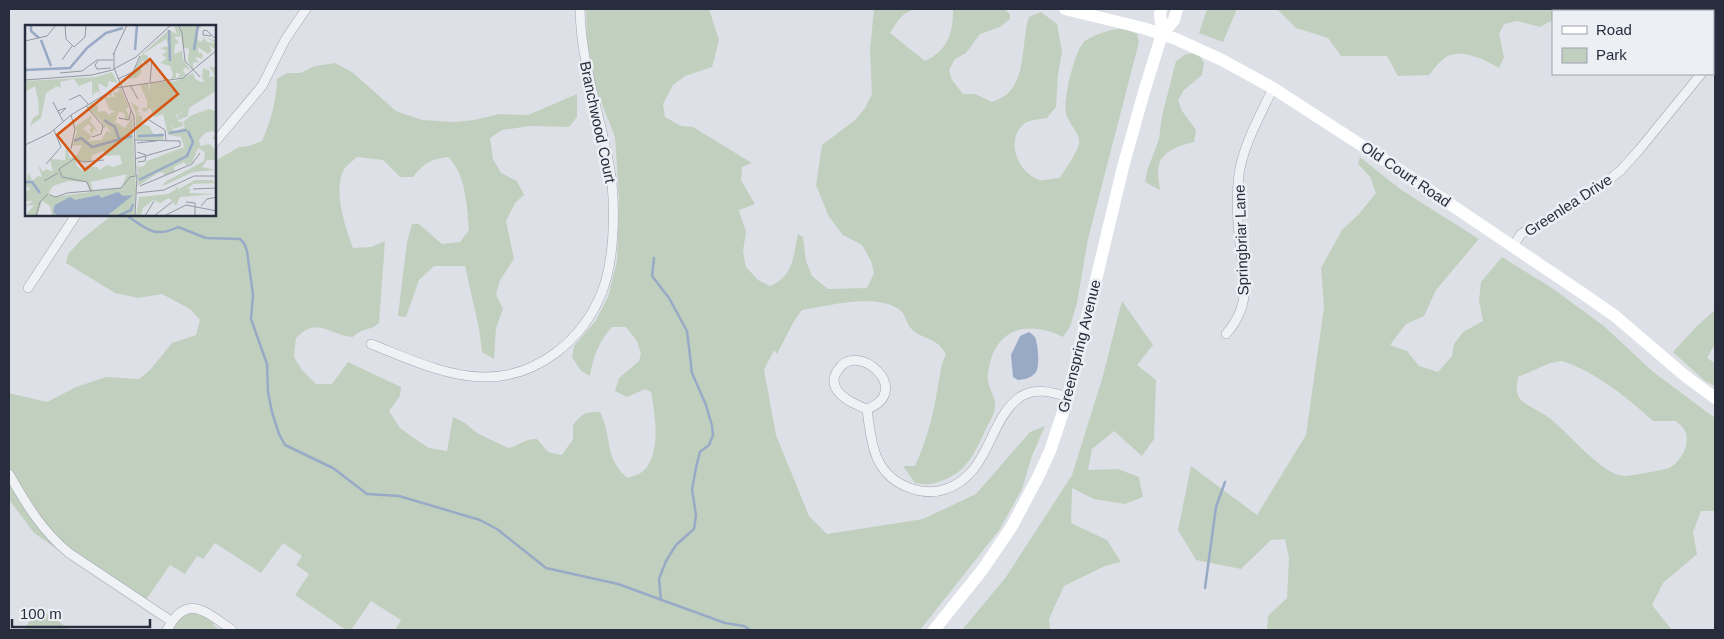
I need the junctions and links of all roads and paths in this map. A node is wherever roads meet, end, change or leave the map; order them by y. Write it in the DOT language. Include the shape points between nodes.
graph roads {
  1 [pos="306,9"];
  2 [pos="580,9"];
  3 [pos="1065,9"];
  4 [pos="1161,9"];
  5 [pos="1177,9"];
  6 [pos="1162,34"];
  7 [pos="1700,75"];
  8 [pos="1273,88"];
  9 [pos="216,141"];
  10 [pos="75,216"];
  11 [pos="1513,246"];
  12 [pos="28,288"];
  13 [pos="1226,334"];
  14 [pos="371,344"];
  15 [pos="1068,397"];
  16 [pos="1715,398"];
  17 [pos="867,409"];
  18 [pos="9,474"];
  19 [pos="171,622"];
  20 [pos="167,630"];
  21 [pos="232,630"];
  22 [pos="934,630"];
  1 -- 9 [label="street" via="285,40 262,86"];
  2 -- 14 [label="street, Branchwood Court" via="581,39 612,186 611,252 603,291 595,308 561,350 534,366 501,376 447,372"];
  3 -- 6 [label="main road, Old Court Road"];
  4 -- 6 [label="main road, Greenspring Avenue"];
  5 -- 6 [label="main road, Greenspring Avenue" via="1174,20"];
  6 -- 8 [label="main road, Old Court Road" via="1206,52"];
  6 -- 15 [label="main road, Greenspring Avenue" via="1128,150"];
  7 -- 11 [label="street, Greenlea Drive" via="1621,170 1586,196 1521,234"];
  8 -- 11 [label="main road, Old Court Road"];
  8 -- 13 [label="street, Springbriar Lane" via="1248,141 1239,173 1238,206 1245,286 1239,317"];
  10 -- 12 [label="street"];
  11 -- 16 [label="main road, Old Court Road" via="1615,316"];
  15 -- 17 [label="street" via="1049,391 1022,396 1014,402 968,476 940,491 903,486 884,472 874,455"];
  15 -- 22 [label="main road, Greenspring Avenue" via="1050,451 1016,518 983,569"];
  17 -- 17 [label="street" via="885,395 882,375 861,360 844,362 836,373 836,388"];
  18 -- 19 [label="street" via="29,508 55,541"];
  19 -- 20 [label="street"];
  19 -- 21 [label="street" via="185,609 193,608"];
}
